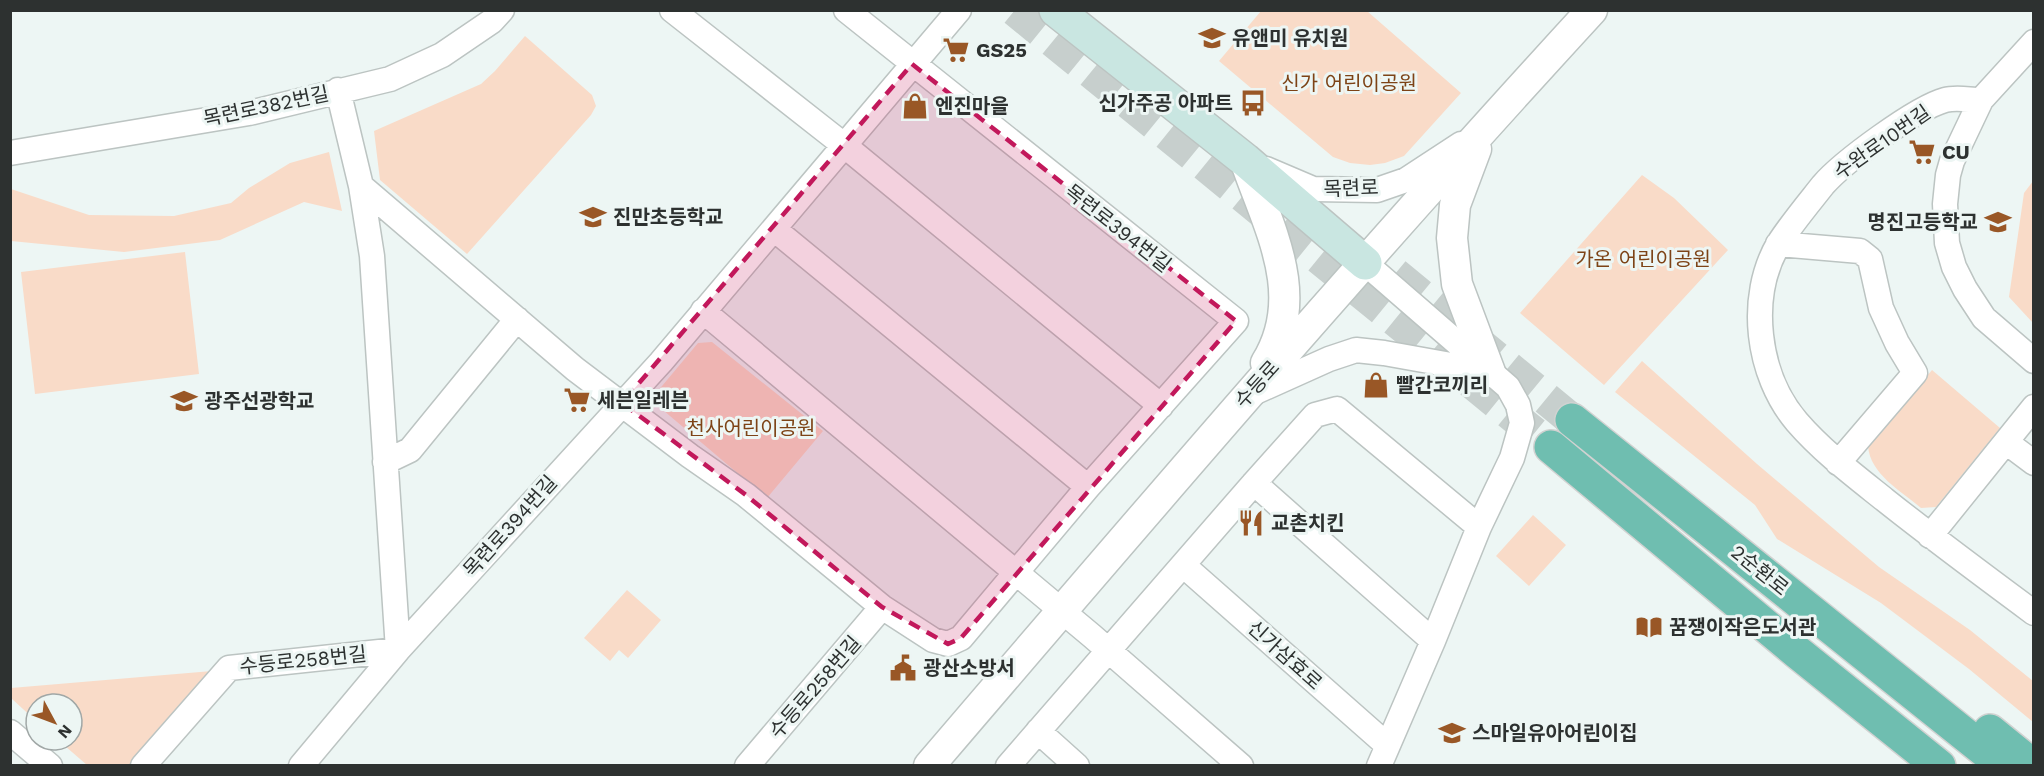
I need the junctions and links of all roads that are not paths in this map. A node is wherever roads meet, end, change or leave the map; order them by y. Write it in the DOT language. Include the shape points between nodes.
graph roads {
  1 [pos="502,10"];
  2 [pos="672,10"];
  3 [pos="846,10"];
  4 [pos="959,10"];
  5 [pos="1592,10"];
  6 [pos="1072,15"];
  7 [pos="2034,42"];
  8 [pos="912,64"];
  9 [pos="338,90"];
  10 [pos="1981,100"];
  11 [pos="1483,129"];
  12 [pos="845,146"];
  13 [pos="10,153"];
  14 [pos="1245,160"];
  15 [pos="361,186"];
  16 [pos="774,229"];
  17 [pos="1778,244"];
  18 [pos="1365,262"];
  19 [pos="702,311"];
  20 [pos="517,319"];
  21 [pos="2034,361"];
  22 [pos="1490,372"];
  23 [pos="1246,396"];
  24 [pos="622,404"];
  25 [pos="1161,406"];
  26 [pos="2034,407"];
  27 [pos="1572,420"];
  28 [pos="2006,442"];
  29 [pos="1551,447"];
  30 [pos="385,462"];
  31 [pos="1838,463"];
  32 [pos="2034,463"];
  33 [pos="1254,483"];
  34 [pos="1088,487"];
  35 [pos="1479,527"];
  36 [pos="1930,536"];
  37 [pos="1183,565"];
  38 [pos="1016,572"];
  39 [pos="882,607"];
  40 [pos="1061,611"];
  41 [pos="2034,613"];
  42 [pos="1433,641"];
  43 [pos="1854,646"];
  44 [pos="398,650"];
  45 [pos="1109,650"];
  46 [pos="1797,652"];
  47 [pos="1038,731"];
  48 [pos="10,732"];
  49 [pos="1383,755"];
  50 [pos="50,765"];
  51 [pos="143,765"];
  52 [pos="301,765"];
  53 [pos="747,765"];
  54 [pos="929,765"];
  55 [pos="1008,765"];
  56 [pos="1077,765"];
  57 [pos="1241,765"];
  58 [pos="1917,765"];
  59 [pos="1939,765"];
  60 [pos="2004,765"];
  61 [pos="2033,765"];
  1 -- 9 [label="street, 목련로382번길" via="442,56 390,79"];
  2 -- 12 [label="street"];
  3 -- 8 [label="street, 목련로394번길"];
  4 -- 8 [label="street, 목련로394번길"];
  5 -- 11 [label="street, 수등로"];
  6 -- 14 [label="main road, 목련로"];
  7 -- 10 [label="street"];
  8 -- 12 [label="street, 목련로394번길"];
  8 -- 25 [label="street, 목련로394번길" via="1236,321"];
  9 -- 13 [label="street, 목련로382번길" via="249,113"];
  9 -- 15 [label="street"];
  10 -- 17 [label="street, 수완로10번길" via="1947,99 1895,128 1829,179"];
  10 -- 21 [label="street" via="1948,175 1947,243 1954,267 1974,305"];
  11 -- 14 [label="street, 목련로" via="1406,180 1377,190 1313,189"];
  11 -- 18 [label="street, 수등로"];
  11 -- 22 [label="street" via="1455,206 1452,238 1456,284"];
  12 -- 16 [label="street, 목련로394번길"];
  12 -- 25 [label="street"];
  14 -- 18 [label="main road, 목련로"];
  14 -- 23 [label="street" via="1283,266 1286,298 1275,348"];
  15 -- 20 [label="street, 목련로394번길"];
  15 -- 30 [label="street" via="372,256"];
  16 -- 19 [label="street, 목련로394번길"];
  16 -- 34 [label="street"];
  17 -- 31 [label="street, 수완로10번길" via="1761,302 1761,340 1767,365 1797,421"];
  17 -- 31 [label="street" via="1860,251 1870,259 1881,308 1915,373"];
  18 -- 22 [label="street, 신가삼효로"];
  18 -- 23 [label="street, 수등로"];
  19 -- 24 [label="street, 목련로394번길"];
  19 -- 38 [label="street"];
  20 -- 24 [label="street, 목련로394번길"];
  20 -- 30 [label="street" via="410,450"];
  22 -- 23 [label="street" via="1356,350"];
  22 -- 35 [label="street, 신가삼효로" via="1508,387 1522,423 1512,458"];
  23 -- 40 [label="street, 수등로"];
  24 -- 39 [label="street, 목련로394번길" via="746,495"];
  24 -- 44 [label="street, 목련로394번길"];
  25 -- 34 [label="street, 목련로394번길"];
  26 -- 28 [label="street"];
  27 -- 43 [label="highway, 2순환로"];
  28 -- 32 [label="street"];
  28 -- 36 [label="street"];
  29 -- 46 [label="highway, 2순환로"];
  30 -- 44 [label="street"];
  31 -- 36 [label="street, 수완로10번길"];
  33 -- 35 [label="street" via="1316,415 1337,409"];
  33 -- 37 [label="street"];
  33 -- 42 [label="street"];
  34 -- 38 [label="street, 목련로394번길"];
  35 -- 42 [label="street, 신가삼효로"];
  36 -- 41 [label="street, 수완로10번길"];
  37 -- 45 [label="street"];
  37 -- 49 [label="street, 신가삼효로"];
  38 -- 39 [label="street, 목련로394번길" via="961,638 948,644 933,640"];
  38 -- 40 [label="street"];
  39 -- 53 [label="street, 수등로258번길"];
  40 -- 45 [label="street"];
  40 -- 54 [label="street, 수등로"];
  42 -- 49 [label="street, 신가삼효로"];
  43 -- 60 [label="highway, 2순환로"];
  43 -- 61 [label="highway" via="1942,693"];
  44 -- 51 [label="street, 수등로258번길" via="229,668"];
  44 -- 52 [label="street, 목련로394번길"];
  45 -- 47 [label="street"];
  45 -- 57 [label="street"];
  46 -- 58 [label="highway" via="1886,740"];
  46 -- 59 [label="highway, 2순환로"];
  47 -- 55 [label="street"];
  47 -- 56 [label="street"];
  48 -- 50 [label="street"];
}
